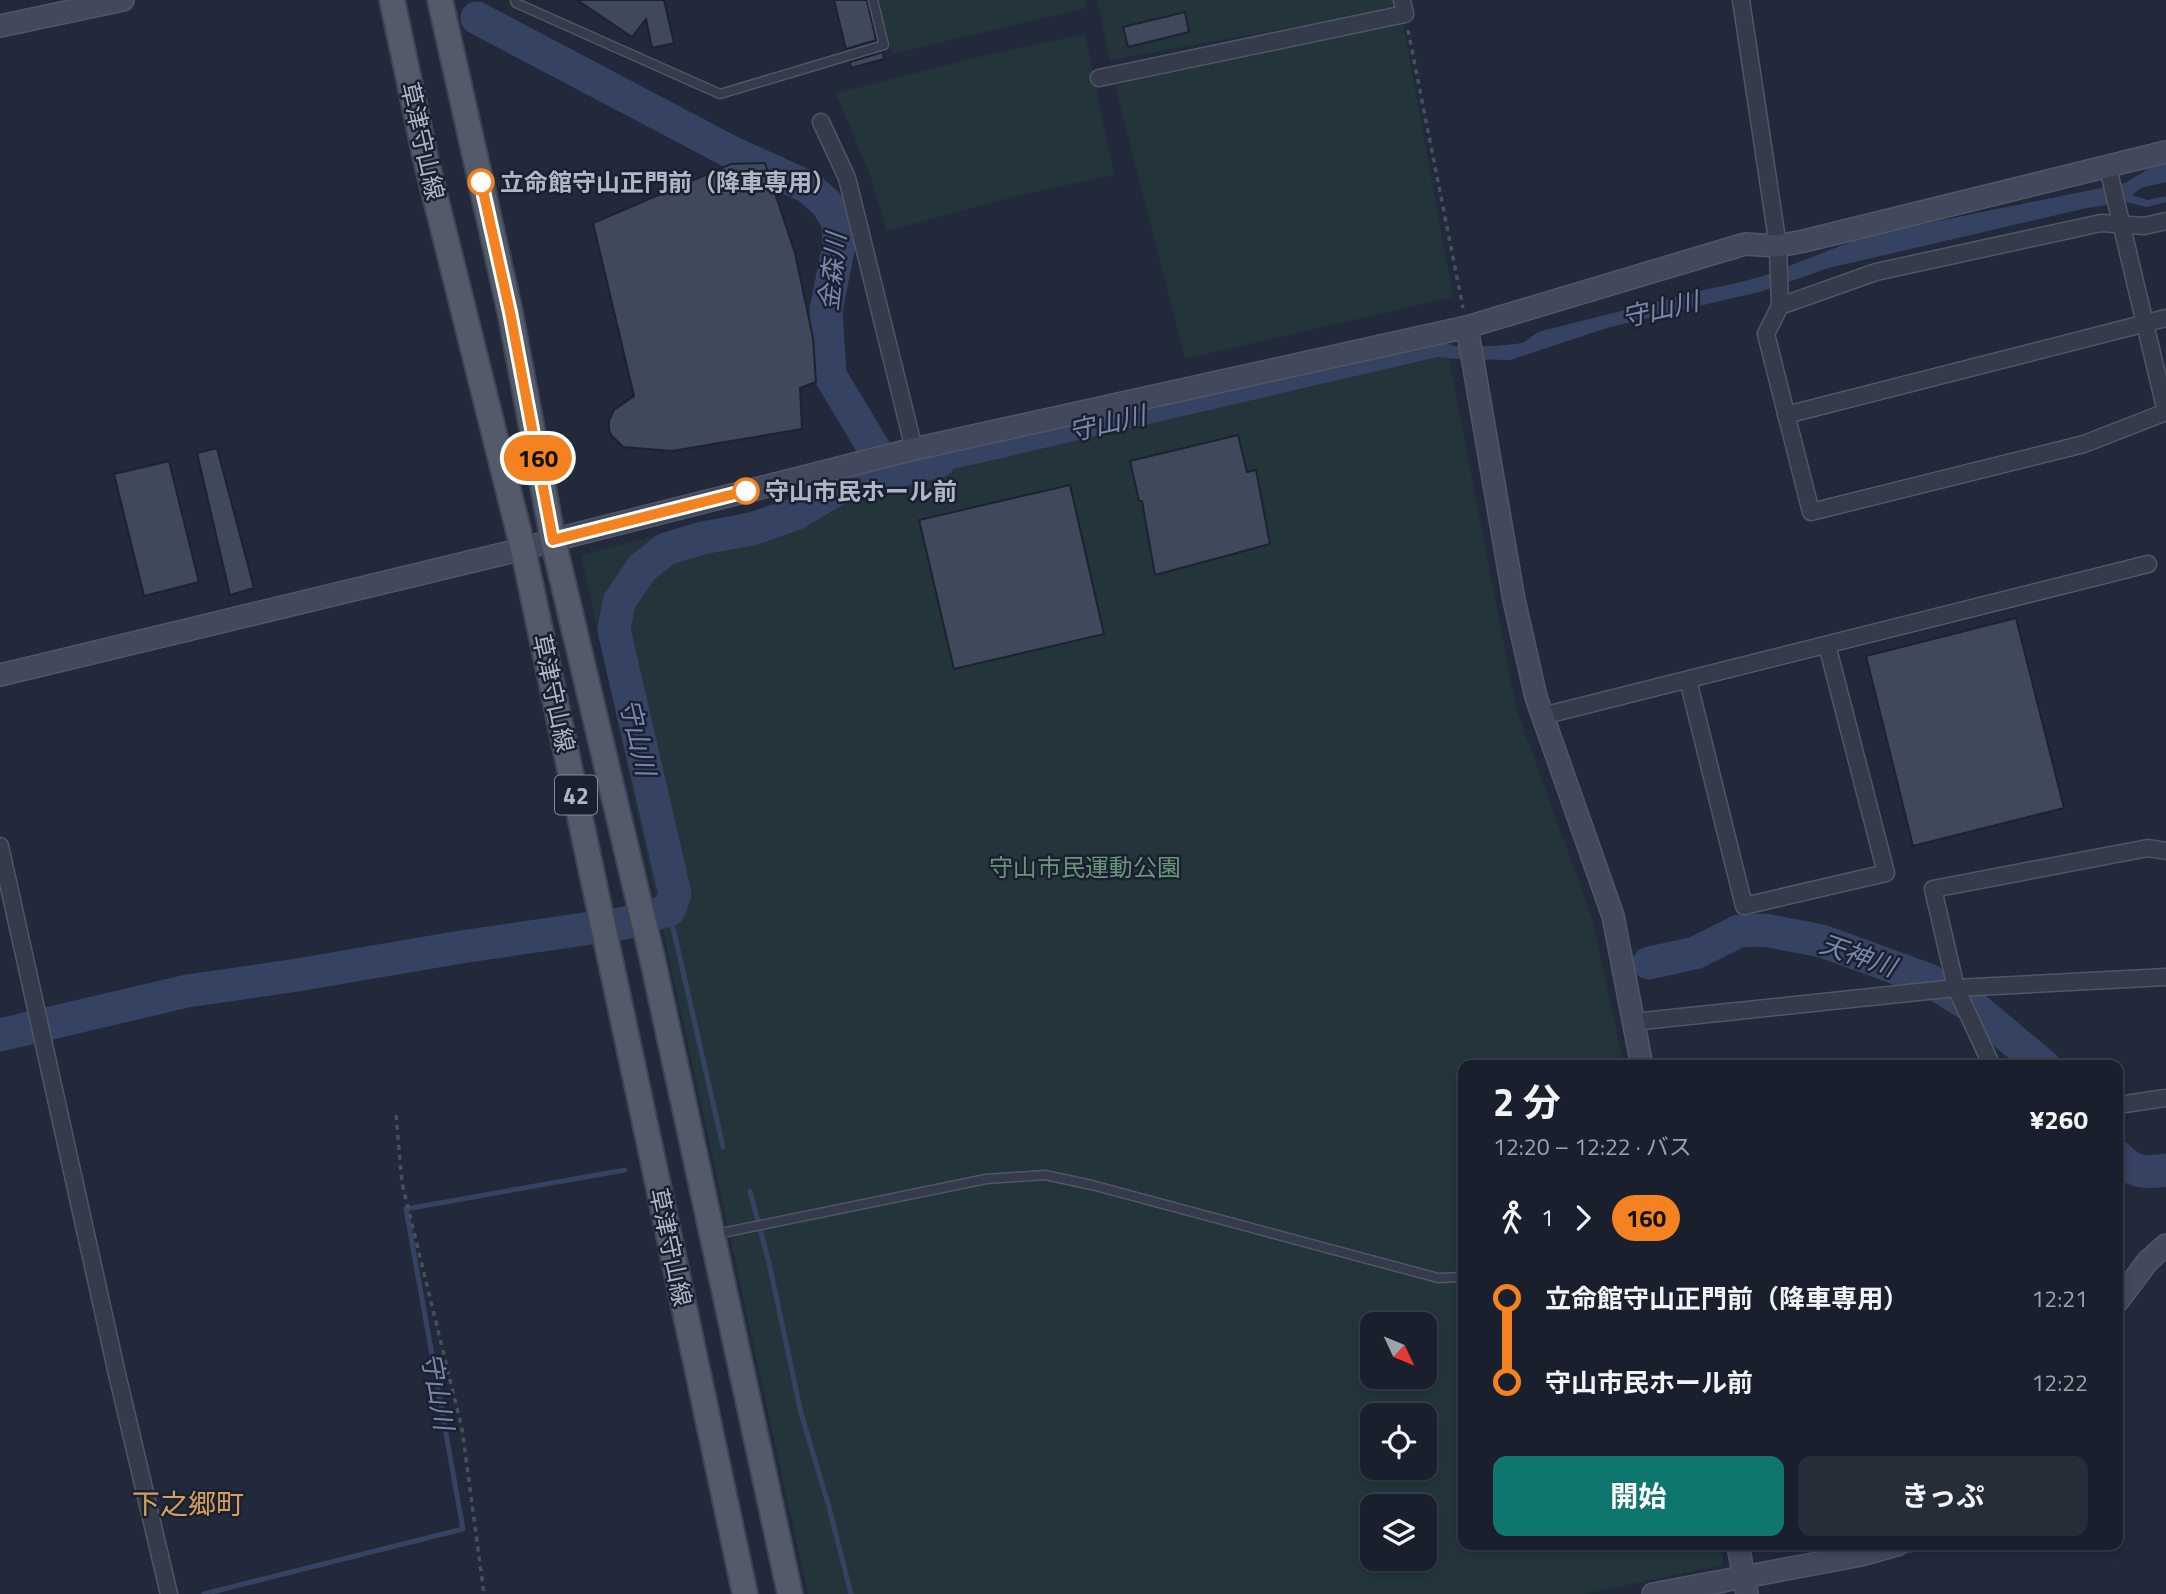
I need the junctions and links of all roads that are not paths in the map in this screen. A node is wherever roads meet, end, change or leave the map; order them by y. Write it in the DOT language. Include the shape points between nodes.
graph roads {
  1 [pos="123,0"];
  2 [pos="392,0"];
  3 [pos="440,0"];
  4 [pos="515,0"];
  5 [pos="873,0"];
  6 [pos="1741,0"];
  7 [pos="1404,7"];
  8 [pos="0,26"];
  9 [pos="1100,78"];
  10 [pos="821,122"];
  11 [pos="2166,152"];
  12 [pos="2108,168"];
  13 [pos="2166,221"];
  14 [pos="2123,225"];
  15 [pos="1778,246"];
  16 [pos="1780,306"];
  17 [pos="2166,318"];
  18 [pos="2145,324"];
  19 [pos="1467,327"];
  20 [pos="2166,412"];
  21 [pos="1786,415"];
  22 [pos="904,451"];
  23 [pos="553,540"];
  24 [pos="523,550"];
  25 [pos="2148,564"];
  26 [pos="1827,645"];
  27 [pos="0,675"];
  28 [pos="1688,680"];
  29 [pos="1542,716"];
  30 [pos="0,846"];
  31 [pos="2166,851"];
  32 [pos="2166,977"];
  33 [pos="1956,988"];
  34 [pos="1633,1022"];
  35 [pos="1641,1060"];
  36 [pos="1989,1060"];
  37 [pos="2166,1098"];
  38 [pos="2123,1104"];
  39 [pos="722,1233"];
  40 [pos="2166,1245"];
  41 [pos="1458,1277"];
  42 [pos="2123,1294"];
  43 [pos="1739,1550"];
  44 [pos="1879,1550"];
  45 [pos="1746,1585"];
  46 [pos="169,1594"];
  47 [pos="745,1594"];
  48 [pos="790,1594"];
  49 [pos="1653,1594"];
  1 -- 8 [label="street"];
  2 -- 24 [label="main road, 草津守山線 / 42" via="426,160"];
  3 -- 23 [label="main road, 草津守山線 / 42" via="510,312"];
  4 -- 5 [label="lane" via="720,94 884,45"];
  6 -- 15 [label="street"];
  7 -- 9 [label="street"];
  10 -- 22 [label="street" via="847,178"];
  11 -- 12 [label="street"];
  12 -- 14 [label="street"];
  12 -- 15 [label="street"];
  13 -- 14 [label="street"];
  14 -- 16 [label="street" via="2101,223 1875,272"];
  14 -- 18 [label="street"];
  15 -- 16 [label="street"];
  15 -- 19 [label="street" via="1745,244"];
  16 -- 21 [label="street" via="1766,334"];
  17 -- 18 [label="street"];
  18 -- 20 [label="street"];
  18 -- 21 [label="street"];
  19 -- 22 [label="street"];
  19 -- 29 [label="street" via="1514,600"];
  20 -- 21 [label="street" via="2084,444 1811,512"];
  22 -- 23 [label="street"];
  23 -- 24 [label="street"];
  23 -- 48 [label="main road, 草津守山線 / 42" via="652,957"];
  24 -- 27 [label="street"];
  24 -- 47 [label="main road, 草津守山線 / 42"];
  25 -- 26 [label="street"];
  26 -- 28 [label="street"];
  26 -- 28 [label="street" via="1886,873 1744,906"];
  28 -- 29 [label="street"];
  29 -- 34 [label="street" via="1613,916"];
  30 -- 46 [label="street"];
  31 -- 33 [label="street" via="2148,848 1933,890"];
  32 -- 33 [label="street"];
  33 -- 34 [label="street"];
  33 -- 36 [label="street"];
  34 -- 35 [label="street"];
  37 -- 38 [label="street"];
  39 -- 41 [label="lane" via="986,1179 1045,1175 1438,1278"];
  40 -- 42 [label="street"];
  43 -- 45 [label="street"];
  44 -- 45 [label="street"];
  45 -- 49 [label="street"];
}
